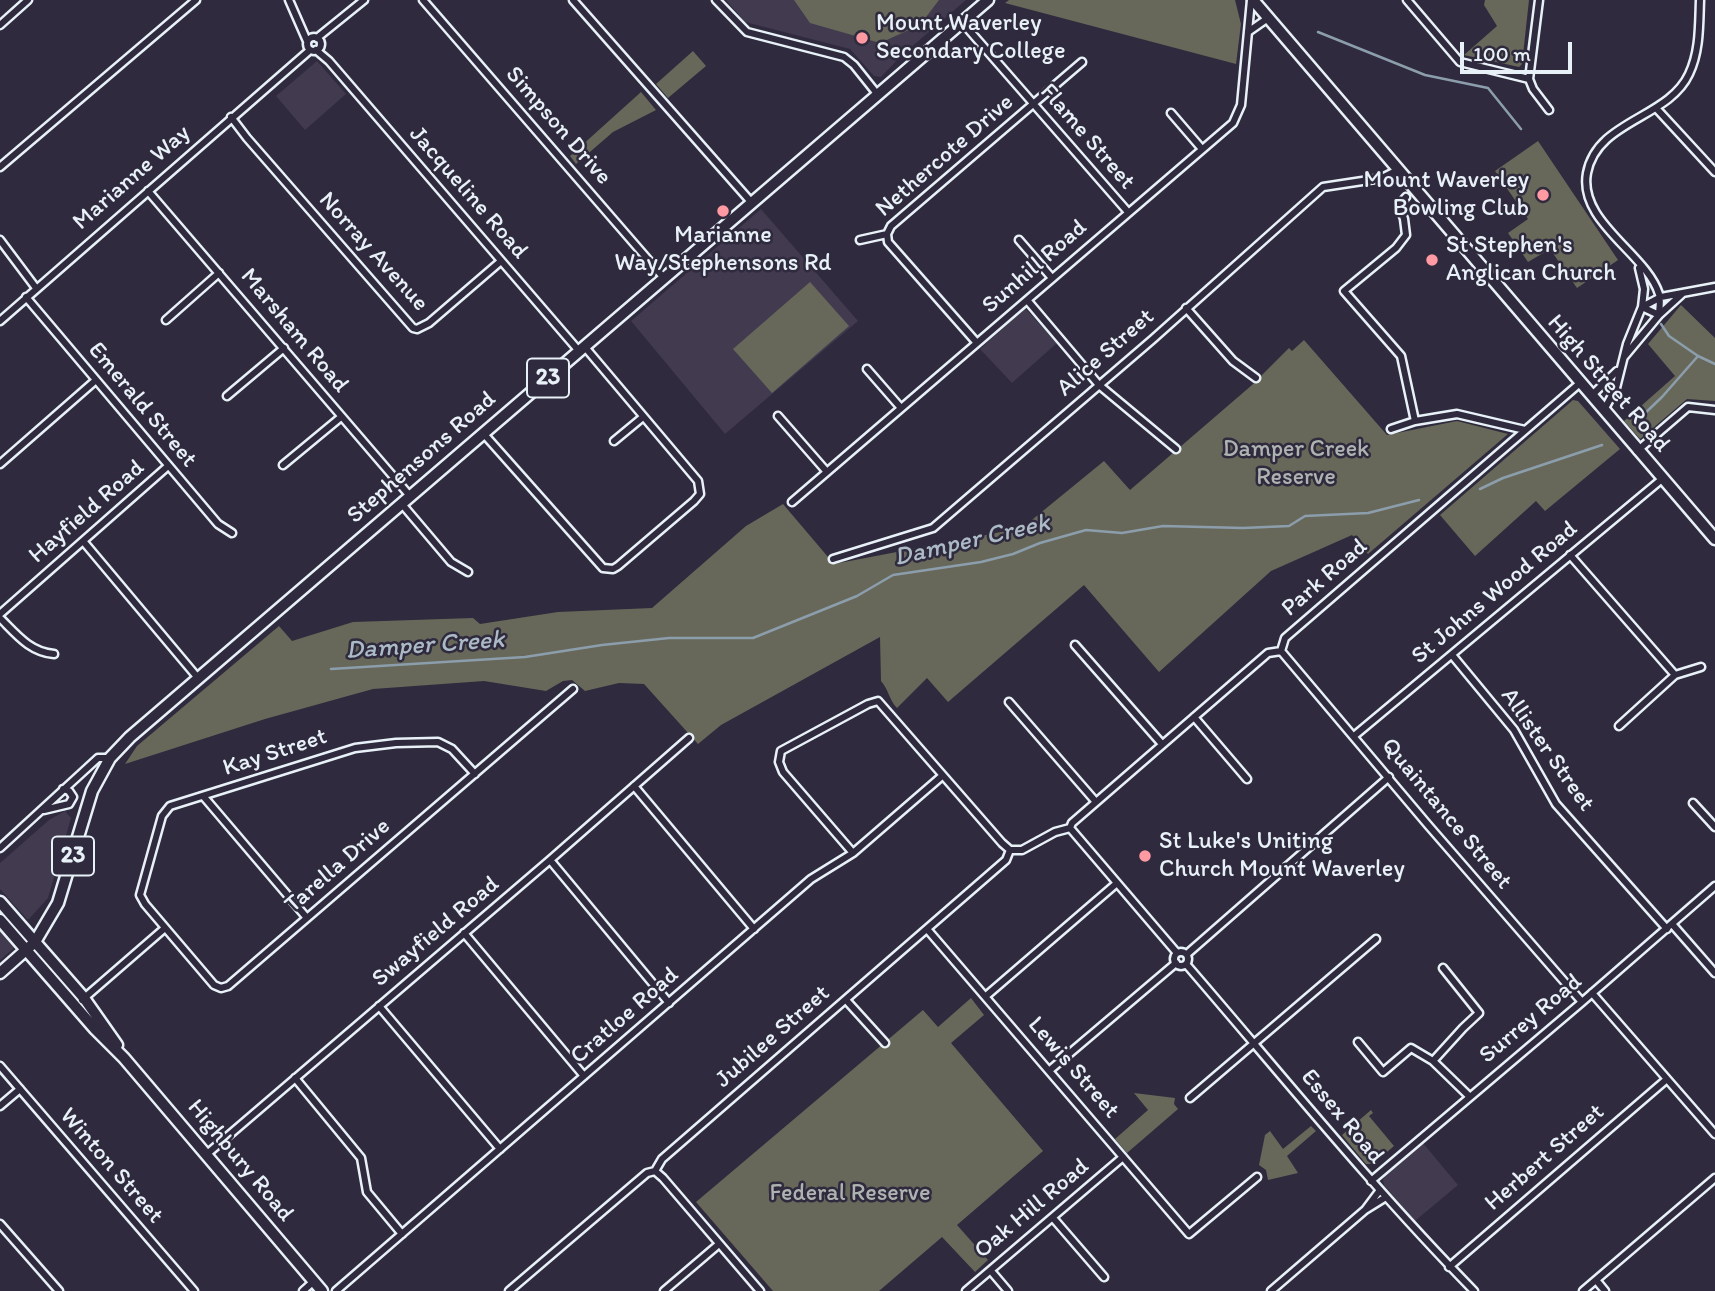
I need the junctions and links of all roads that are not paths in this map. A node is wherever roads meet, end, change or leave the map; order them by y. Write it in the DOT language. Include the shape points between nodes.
graph roads {
  1 [pos="28,0"];
  2 [pos="196,0"];
  3 [pos="289,0"];
  4 [pos="364,0"];
  5 [pos="423,0"];
  6 [pos="573,0"];
  7 [pos="716,0"];
  8 [pos="988,0"];
  9 [pos="1252,0"];
  10 [pos="1407,0"];
  11 [pos="1539,0"];
  12 [pos="1700,0"];
  13 [pos="1268,18"];
  14 [pos="962,22"];
  15 [pos="0,25"];
  16 [pos="1248,32"];
  17 [pos="314,44"];
  18 [pos="1082,62"];
  19 [pos="1529,79"];
  20 [pos="878,94"];
  21 [pos="1032,104"];
  22 [pos="1657,108"];
  23 [pos="1549,110"];
  24 [pos="1171,113"];
  25 [pos="231,117"];
  26 [pos="1202,149"];
  27 [pos="0,167"];
  28 [pos="1398,170"];
  29 [pos="1715,172"];
  30 [pos="148,191"];
  31 [pos="1406,197"];
  32 [pos="752,203"];
  33 [pos="1128,212"];
  34 [pos="887,234"];
  35 [pos="0,240"];
  36 [pos="860,240"];
  37 [pos="1019,240"];
  38 [pos="1635,260"];
  39 [pos="501,261"];
  40 [pos="219,273"];
  41 [pos="664,278"];
  42 [pos="1052,278"];
  43 [pos="1715,287"];
  44 [pos="36,288"];
  45 [pos="1682,294"];
  46 [pos="1661,297"];
  47 [pos="26,298"];
  48 [pos="1027,300"];
  49 [pos="1642,307"];
  50 [pos="1186,308"];
  51 [pos="1659,316"];
  52 [pos="166,320"];
  53 [pos="0,321"];
  54 [pos="977,343"];
  55 [pos="284,348"];
  56 [pos="582,349"];
  57 [pos="1623,358"];
  58 [pos="867,369"];
  59 [pos="1619,369"];
  60 [pos="1255,378"];
  61 [pos="96,380"];
  62 [pos="1580,383"];
  63 [pos="1099,386"];
  64 [pos="227,396"];
  65 [pos="1591,396"];
  66 [pos="901,408"];
  67 [pos="1715,410"];
  68 [pos="1604,412"];
  69 [pos="778,416"];
  70 [pos="341,417"];
  71 [pos="643,417"];
  72 [pos="1415,421"];
  73 [pos="1391,429"];
  74 [pos="1525,430"];
  75 [pos="483,433"];
  76 [pos="614,441"];
  77 [pos="1176,449"];
  78 [pos="1637,451"];
  79 [pos="0,464"];
  80 [pos="283,465"];
  81 [pos="168,466"];
  82 [pos="827,472"];
  83 [pos="1662,479"];
  84 [pos="405,500"];
  85 [pos="792,502"];
  86 [pos="232,533"];
  87 [pos="1715,540"];
  88 [pos="83,541"];
  89 [pos="1570,555"];
  90 [pos="834,559"];
  91 [pos="468,572"];
  92 [pos="0,616"];
  93 [pos="1075,645"];
  94 [pos="1281,651"];
  95 [pos="54,654"];
  96 [pos="1452,655"];
  97 [pos="1701,667"];
  98 [pos="1675,675"];
  99 [pos="198,678"];
  100 [pos="573,690"];
  101 [pos="1009,702"];
  102 [pos="1194,717"];
  103 [pos="1619,726"];
  104 [pos="1354,736"];
  105 [pos="689,738"];
  106 [pos="1162,744"];
  107 [pos="110,758"];
  108 [pos="475,774"];
  109 [pos="943,776"];
  110 [pos="1389,777"];
  111 [pos="1247,779"];
  112 [pos="634,786"];
  113 [pos="63,789"];
  114 [pos="204,797"];
  115 [pos="1096,802"];
  116 [pos="1693,803"];
  117 [pos="42,811"];
  118 [pos="1715,827"];
  119 [pos="1070,828"];
  120 [pos="0,848"];
  121 [pos="1010,850"];
  122 [pos="853,853"];
  123 [pos="550,860"];
  124 [pos="1117,883"];
  125 [pos="1715,886"];
  126 [pos="140,895"];
  127 [pos="0,902"];
  128 [pos="307,918"];
  129 [pos="0,920"];
  130 [pos="1670,927"];
  131 [pos="165,928"];
  132 [pos="754,929"];
  133 [pos="927,929"];
  134 [pos="464,933"];
  135 [pos="1376,939"];
  136 [pos="35,942"];
  137 [pos="27,950"];
  138 [pos="1177,953"];
  139 [pos="1187,954"];
  140 [pos="1176,963"];
  141 [pos="1186,964"];
  142 [pos="1443,968"];
  143 [pos="0,973"];
  144 [pos="1715,973"];
  145 [pos="1592,993"];
  146 [pos="986,996"];
  147 [pos="85,998"];
  148 [pos="846,1000"];
  149 [pos="1582,1002"];
  150 [pos="669,1003"];
  151 [pos="76,1006"];
  152 [pos="379,1006"];
  153 [pos="1358,1042"];
  154 [pos="885,1043"];
  155 [pos="1254,1043"];
  156 [pos="124,1058"];
  157 [pos="1433,1061"];
  158 [pos="0,1066"];
  159 [pos="1050,1070"];
  160 [pos="584,1076"];
  161 [pos="295,1078"];
  162 [pos="1667,1079"];
  163 [pos="20,1089"];
  164 [pos="1470,1097"];
  165 [pos="1190,1098"];
  166 [pos="0,1106"];
  167 [pos="1715,1134"];
  168 [pos="500,1149"];
  169 [pos="207,1154"];
  170 [pos="1123,1157"];
  171 [pos="655,1171"];
  172 [pos="1257,1177"];
  173 [pos="1715,1178"];
  174 [pos="1371,1181"];
  175 [pos="1380,1191"];
  176 [pos="1386,1197"];
  177 [pos="1365,1210"];
  178 [pos="1053,1218"];
  179 [pos="0,1224"];
  180 [pos="402,1234"];
  181 [pos="719,1244"];
  182 [pos="1449,1267"];
  183 [pos="991,1271"];
  184 [pos="1104,1277"];
  185 [pos="1596,1280"];
  186 [pos="314,1282"];
  187 [pos="57,1290"];
  188 [pos="194,1291"];
  189 [pos="303,1291"];
  190 [pos="323,1291"];
  191 [pos="336,1291"];
  192 [pos="509,1291"];
  193 [pos="664,1291"];
  194 [pos="760,1291"];
  195 [pos="966,1291"];
  196 [pos="1008,1291"];
  197 [pos="1271,1291"];
  198 [pos="1472,1291"];
  199 [pos="1583,1291"];
  200 [pos="1605,1291"];
  1 -- 15 [label="street"];
  2 -- 27 [label="street"];
  3 -- 17 [label="street, Jacqueline Road"];
  4 -- 17 [label="street, Marianne Way"];
  5 -- 41 [label="street, Simpson Drive"];
  6 -- 32 [label="street"];
  7 -- 20 [label="street" via="747,32 844,57"];
  8 -- 14 [label="main road, Stephensons Road / 23"];
  9 -- 13 [label="main road, High Street Road"];
  9 -- 16 [label="street, Sunhill Road"];
  10 -- 19 [label="street" via="1460,62"];
  11 -- 19 [label="street"];
  12 -- 22 [label="street" via="1698,46 1689,74 1675,94"];
  13 -- 16 [label="street"];
  13 -- 28 [label="main road, High Street Road"];
  14 -- 20 [label="main road, Stephensons Road / 23"];
  14 -- 21 [label="street, Flame Street"];
  16 -- 26 [label="street, Sunhill Road" via="1241,105 1233,123"];
  17 -- 25 [label="street, Marianne Way"];
  17 -- 39 [label="street, Jacqueline Road"];
  18 -- 21 [label="street, Nethercote Drive"];
  19 -- 23 [label="street"];
  20 -- 32 [label="main road, Stephensons Road / 23"];
  21 -- 33 [label="street, Flame Street"];
  21 -- 34 [label="street, Nethercote Drive"];
  22 -- 29 [label="street"];
  22 -- 38 [label="street" via="1609,137 1595,153 1588,172 1587,191 1593,209"];
  24 -- 26 [label="street"];
  25 -- 30 [label="street, Marianne Way"];
  25 -- 39 [label="street, Norray Avenue" via="413,328 429,323"];
  26 -- 33 [label="street, Sunhill Road"];
  28 -- 50 [label="street, Alice Street" via="1381,178 1323,187"];
  28 -- 62 [label="main road, High Street Road"];
  30 -- 40 [label="street, Marsham Road"];
  30 -- 44 [label="street, Marianne Way"];
  31 -- 72 [label="street" via="1399,205 1406,235 1344,291 1401,356"];
  32 -- 41 [label="main road, Stephensons Road / 23"];
  33 -- 42 [label="street, Sunhill Road"];
  34 -- 36 [label="street, Nethercote Drive"];
  34 -- 54 [label="street" via="888,242"];
  35 -- 44 [label="street"];
  37 -- 42 [label="street"];
  38 -- 46 [label="street"];
  38 -- 49 [label="street" via="1644,289"];
  39 -- 56 [label="street, Jacqueline Road"];
  40 -- 52 [label="street"];
  40 -- 55 [label="street, Marsham Road"];
  41 -- 56 [label="main road, Stephensons Road / 23"];
  42 -- 48 [label="street, Sunhill Road"];
  43 -- 45 [label="street"];
  44 -- 47 [label="street, Marianne Way"];
  45 -- 46 [label="street"];
  45 -- 51 [label="street"];
  46 -- 49 [label="street"];
  46 -- 51 [label="street"];
  47 -- 53 [label="street, Marianne Way"];
  47 -- 61 [label="street, Emerald Street"];
  48 -- 54 [label="street, Sunhill Road"];
  48 -- 63 [label="street"];
  49 -- 51 [label="street"];
  49 -- 57 [label="street"];
  50 -- 60 [label="street" via="1233,361"];
  50 -- 63 [label="street, Alice Street"];
  51 -- 57 [label="street"];
  54 -- 66 [label="street, Sunhill Road"];
  55 -- 64 [label="street"];
  55 -- 70 [label="street, Marsham Road"];
  56 -- 71 [label="street, Jacqueline Road"];
  56 -- 75 [label="main road, Stephensons Road / 23"];
  57 -- 59 [label="street"];
  58 -- 66 [label="street"];
  59 -- 65 [label="street"];
  59 -- 68 [label="street"];
  61 -- 79 [label="street"];
  61 -- 81 [label="street, Emerald Street"];
  62 -- 65 [label="main road, High Street Road"];
  62 -- 74 [label="street, Park Road"];
  63 -- 77 [label="street"];
  63 -- 90 [label="street, Alice Street" via="933,528"];
  65 -- 68 [label="main road, High Street Road"];
  66 -- 82 [label="street, Sunhill Road"];
  67 -- 78 [label="street" via="1688,407"];
  68 -- 78 [label="main road, High Street Road"];
  69 -- 82 [label="street"];
  70 -- 80 [label="street"];
  70 -- 84 [label="street, Marsham Road"];
  71 -- 75 [label="street, Jacqueline Road" via="698,481 700,494 618,566 608,569 598,564"];
  71 -- 76 [label="street"];
  72 -- 73 [label="street"];
  72 -- 74 [label="street" via="1457,414"];
  74 -- 94 [label="street, Park Road" via="1285,638"];
  75 -- 84 [label="main road, Stephensons Road / 23"];
  78 -- 83 [label="main road, High Street Road"];
  81 -- 86 [label="street, Emerald Street" via="218,524"];
  81 -- 88 [label="street, Hayfield Road"];
  82 -- 85 [label="street, Sunhill Road"];
  83 -- 87 [label="main road, High Street Road"];
  83 -- 89 [label="street, St Johns Wood Road"];
  84 -- 91 [label="street, Marsham Road" via="452,562"];
  84 -- 99 [label="main road, Stephensons Road / 23"];
  88 -- 92 [label="street, Hayfield Road"];
  88 -- 99 [label="street"];
  89 -- 96 [label="street, St Johns Wood Road"];
  89 -- 98 [label="street"];
  92 -- 95 [label="street" via="28,645"];
  93 -- 106 [label="street"];
  94 -- 102 [label="street, Park Road" via="1268,653"];
  94 -- 104 [label="street, Quaintance Street"];
  96 -- 104 [label="street, St Johns Wood Road"];
  96 -- 130 [label="street, Allister Street" via="1514,730 1556,804"];
  97 -- 98 [label="street"];
  98 -- 103 [label="street"];
  99 -- 107 [label="main road, Stephensons Road / 23"];
  100 -- 108 [label="street, Tarella Drive"];
  101 -- 115 [label="street"];
  102 -- 106 [label="street, Park Road"];
  102 -- 111 [label="street"];
  104 -- 110 [label="street, Quaintance Street"];
  105 -- 112 [label="street, Swayfield Road"];
  106 -- 115 [label="street, Park Road"];
  107 -- 113 [label="street" via="98,758"];
  107 -- 136 [label="main road, Stephensons Road / 23" via="92,791 58,903"];
  108 -- 114 [label="street, Kay Street" via="452,749 438,742 396,743 355,748"];
  108 -- 128 [label="street, Tarella Drive"];
  109 -- 121 [label="street"];
  109 -- 122 [label="street, Cratloe Road"];
  109 -- 122 [label="street" via="878,701 781,751 783,772"];
  110 -- 139 [label="street"];
  110 -- 149 [label="street, Quaintance Street"];
  112 -- 123 [label="street, Swayfield Road"];
  112 -- 132 [label="street"];
  113 -- 117 [label="street"];
  113 -- 117 [label="street" via="73,797 69,804"];
  114 -- 126 [label="street, Kay Street" via="170,806 162,816"];
  114 -- 128 [label="street"];
  115 -- 119 [label="street, Park Road"];
  116 -- 118 [label="street"];
  117 -- 120 [label="street"];
  119 -- 121 [label="street" via="1022,850"];
  119 -- 124 [label="street"];
  121 -- 133 [label="street, Jubilee Street" via="1006,860"];
  122 -- 132 [label="street, Cratloe Road" via="811,879"];
  123 -- 134 [label="street, Swayfield Road"];
  123 -- 150 [label="street"];
  124 -- 138 [label="street"];
  124 -- 146 [label="street"];
  125 -- 130 [label="street, Surrey Road"];
  126 -- 131 [label="street, Tarella Drive"];
  127 -- 136 [label="main road, Highbury Road"];
  128 -- 131 [label="street, Tarella Drive" via="221,988"];
  129 -- 137 [label="main road, Highbury Road"];
  130 -- 144 [label="street, Allister Street"];
  130 -- 145 [label="street, Surrey Road"];
  131 -- 147 [label="street"];
  132 -- 150 [label="street, Cratloe Road"];
  133 -- 146 [label="street, Lewis Street"];
  133 -- 148 [label="street, Jubilee Street"];
  134 -- 152 [label="street, Swayfield Road"];
  134 -- 160 [label="street"];
  135 -- 155 [label="street"];
  136 -- 137 [label="main road, Stephensons Road / 23"];
  136 -- 147 [label="main road, Highbury Road"];
  137 -- 143 [label="main road, 23"];
  137 -- 151 [label="main road, Highbury Road"];
  138 -- 139 [label="street"];
  138 -- 140 [label="street"];
  139 -- 141 [label="street"];
  140 -- 141 [label="street"];
  140 -- 159 [label="street"];
  141 -- 155 [label="street, Essex Road"];
  142 -- 157 [label="street" via="1479,1013"];
  145 -- 149 [label="street, Surrey Road"];
  145 -- 162 [label="street"];
  146 -- 159 [label="street, Lewis Street"];
  147 -- 151 [label="street"];
  147 -- 156 [label="main road, Highbury Road"];
  148 -- 154 [label="street"];
  148 -- 171 [label="street, Jubilee Street" via="662,1159"];
  149 -- 164 [label="street, Surrey Road"];
  150 -- 160 [label="street, Cratloe Road"];
  151 -- 156 [label="main road, Highbury Road"];
  152 -- 161 [label="street, Swayfield Road"];
  152 -- 168 [label="street"];
  153 -- 157 [label="street" via="1383,1072 1411,1048"];
  155 -- 165 [label="street"];
  155 -- 174 [label="street, Essex Road"];
  156 -- 169 [label="main road, Highbury Road"];
  157 -- 164 [label="street"];
  158 -- 163 [label="street, Winton Street"];
  159 -- 170 [label="street, Lewis Street"];
  160 -- 168 [label="street, Cratloe Road"];
  161 -- 169 [label="street, Swayfield Road"];
  161 -- 180 [label="street" via="361,1158 365,1188"];
  162 -- 167 [label="street"];
  162 -- 182 [label="street, Herbert Street"];
  163 -- 166 [label="street"];
  163 -- 188 [label="street, Winton Street"];
  164 -- 174 [label="street, Surrey Road"];
  168 -- 180 [label="street, Cratloe Road"];
  169 -- 186 [label="main road, Highbury Road"];
  170 -- 172 [label="street, Lewis Street" via="1189,1234"];
  170 -- 178 [label="street, Oak Hill Road"];
  171 -- 181 [label="street"];
  171 -- 192 [label="street, Jubilee Street" via="647,1173"];
  173 -- 185 [label="street"];
  174 -- 175 [label="street, Essex Road"];
  175 -- 176 [label="street, Essex Road"];
  175 -- 177 [label="street"];
  176 -- 177 [label="street"];
  176 -- 182 [label="street, Essex Road"];
  177 -- 197 [label="street"];
  178 -- 183 [label="street, Oak Hill Road"];
  178 -- 184 [label="street"];
  179 -- 187 [label="street"];
  180 -- 191 [label="street, Cratloe Road"];
  181 -- 193 [label="street"];
  181 -- 194 [label="street"];
  182 -- 198 [label="street, Essex Road"];
  183 -- 195 [label="street, Oak Hill Road"];
  183 -- 196 [label="street"];
  185 -- 199 [label="street"];
  185 -- 200 [label="street"];
  186 -- 189 [label="street"];
  186 -- 190 [label="main road, Highbury Road"];
}
